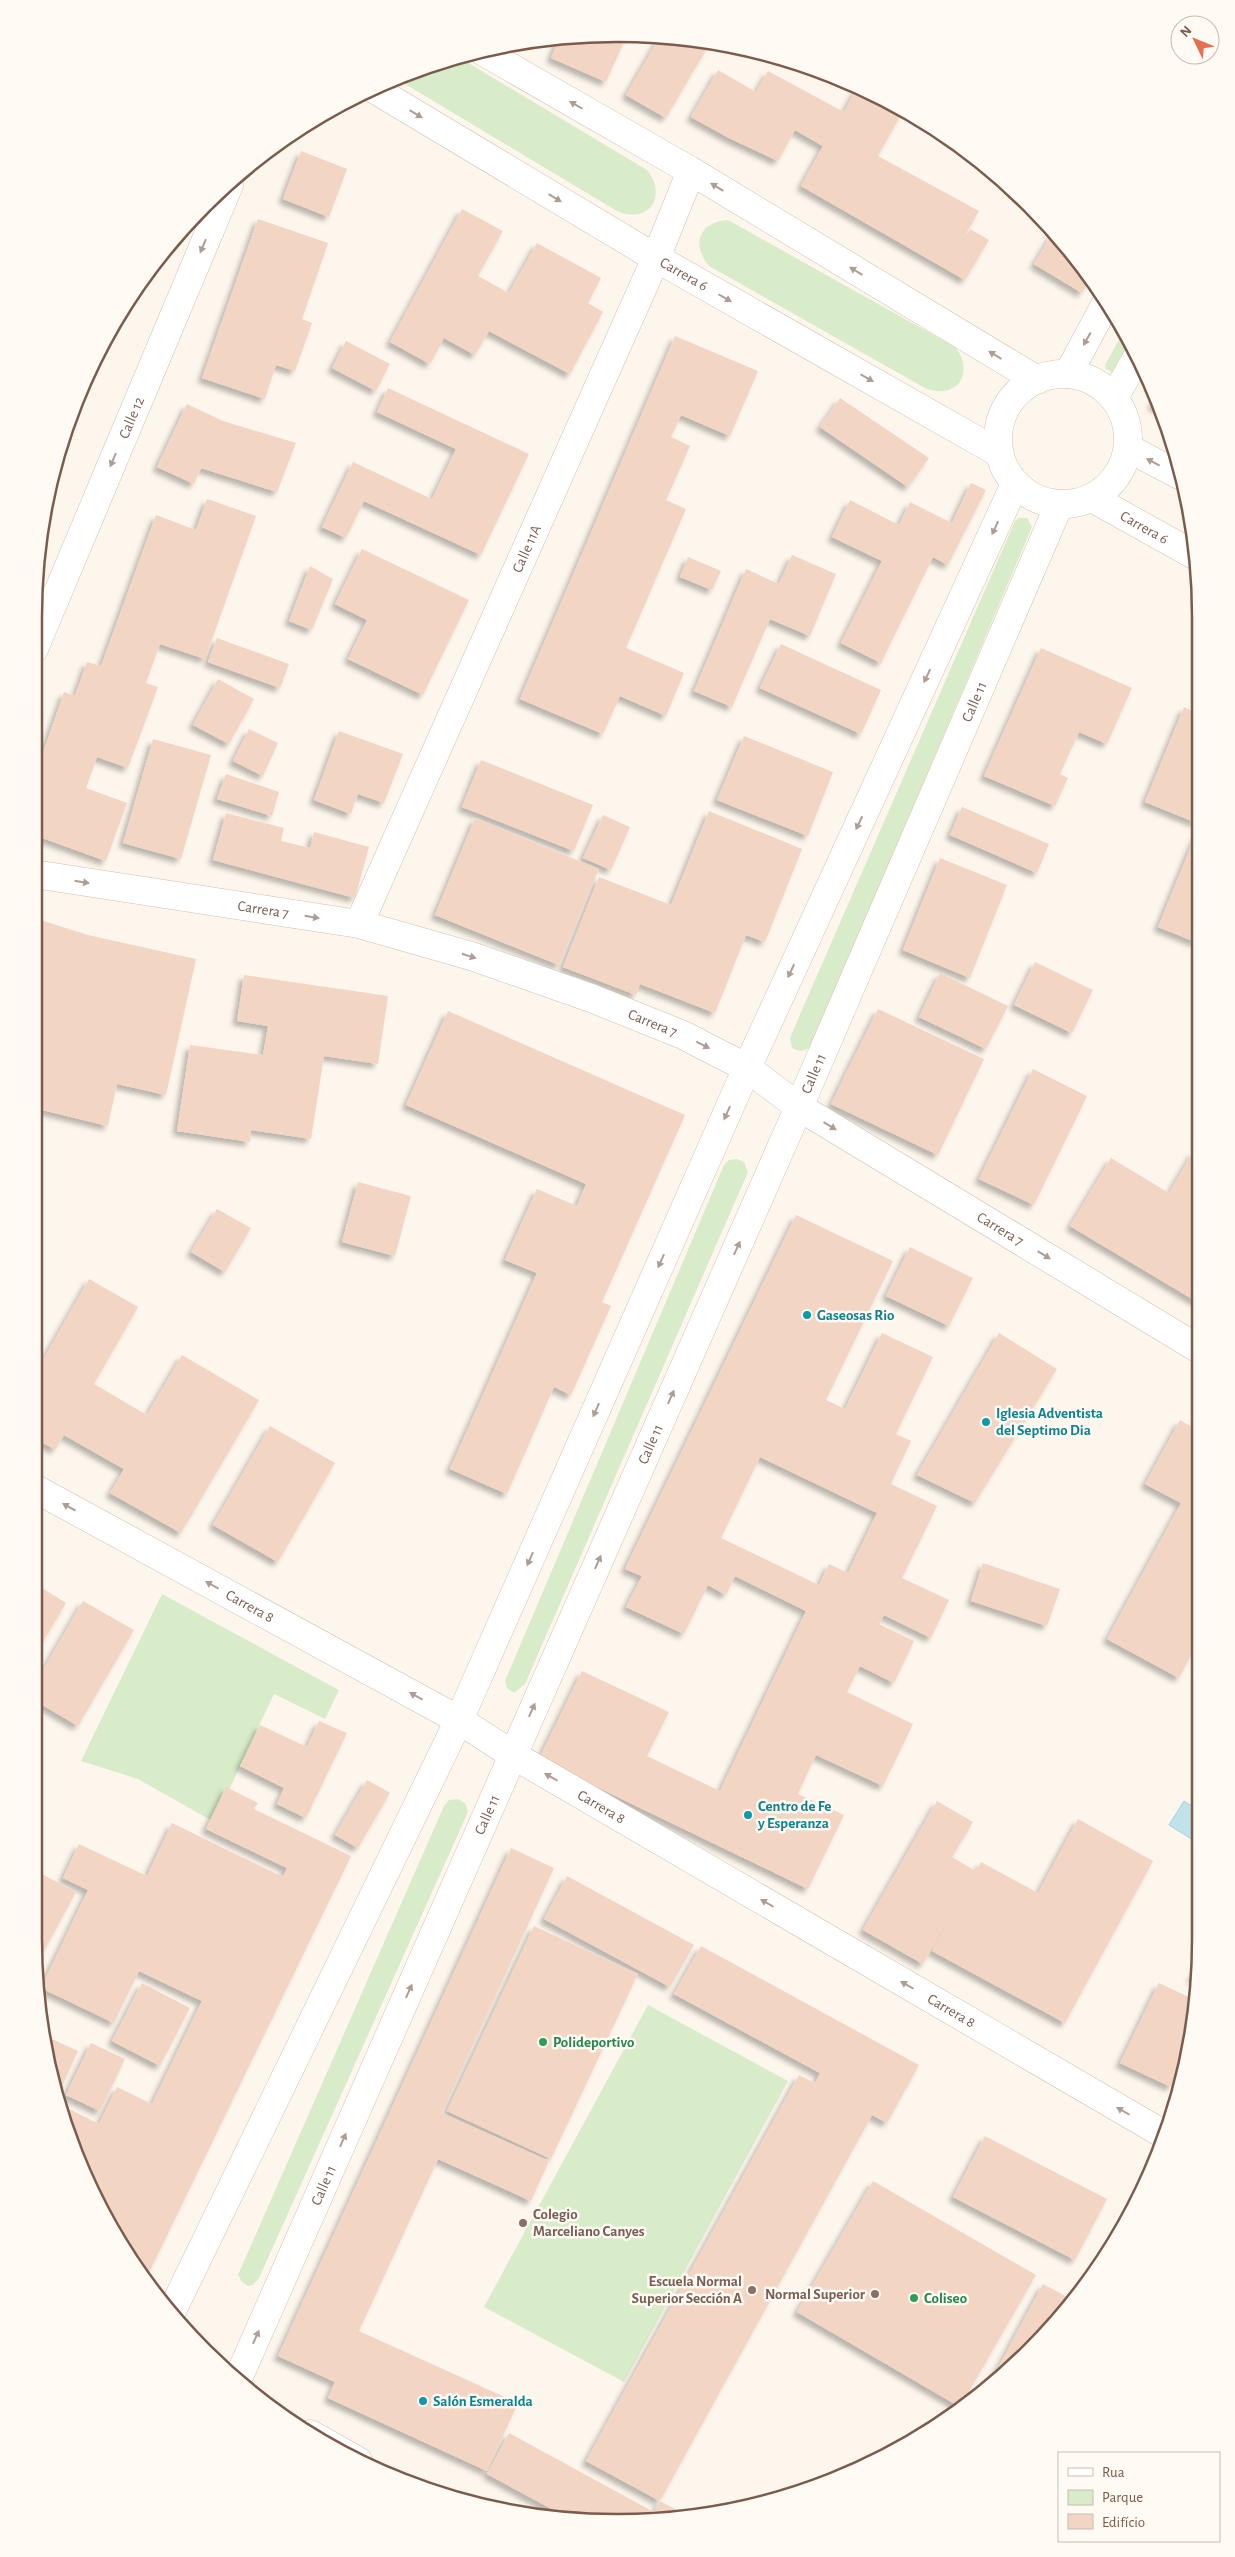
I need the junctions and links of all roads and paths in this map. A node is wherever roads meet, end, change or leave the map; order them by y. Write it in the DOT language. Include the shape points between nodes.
graph roads {
  1 [pos="491,57"];
  2 [pos="381,93"];
  3 [pos="691,171"];
  4 [pos="223,200"];
  5 [pos="656,258"];
  6 [pos="1103,309"];
  7 [pos="1133,364"];
  8 [pos="1068,374"];
  9 [pos="1037,380"];
  10 [pos="1114,398"];
  11 [pos="1128,448"];
  12 [pos="999,453"];
  13 [pos="1174,473"];
  14 [pos="1015,484"];
  15 [pos="1092,498"];
  16 [pos="1060,505"];
  17 [pos="1189,552"];
  18 [pos="42,630"];
  19 [pos="42,875"];
  20 [pos="359,924"];
  21 [pos="747,1068"];
  22 [pos="799,1107"];
  23 [pos="1192,1346"];
  24 [pos="42,1492"];
  25 [pos="459,1720"];
  26 [pos="513,1755"];
  27 [pos="1159,2132"];
  28 [pos="174,2306"];
  29 [pos="240,2374"];
  3 -- 1 [label="street, one-way"];
  2 -- 5 [label="street, Carrera 6, one-way"];
  3 -- 5 [label="street, Calle 11A"];
  9 -- 3 [label="street, one-way"];
  4 -- 18 [label="street, Calle 12, one-way"];
  5 -- 12 [label="street, Carrera 6, one-way"];
  5 -- 20 [label="street, Calle 11A"];
  6 -- 8 [label="street, one-way"];
  7 -- 10 [label="street"];
  8 -- 9 [label="street"];
  8 -- 10 [label="street" via="1094,381"];
  9 -- 12 [label="street" via="1021,389 1001,418"];
  10 -- 11 [label="street" via="1127,422"];
  13 -- 11 [label="street, one-way"];
  11 -- 15 [label="street" via="1122,468 1109,485"];
  12 -- 14 [label="street"];
  14 -- 16 [label="street" via="1028,495"];
  14 -- 21 [label="street, one-way"];
  15 -- 16 [label="street"];
  15 -- 17 [label="street, Carrera 6"];
  16 -- 22 [label="street, Calle 11"];
  19 -- 20 [label="street, Carrera 7, one-way"];
  20 -- 21 [label="street, Carrera 7, one-way" via="471,956 591,998 683,1035"];
  21 -- 22 [label="street, Carrera 7"];
  21 -- 25 [label="street, one-way"];
  22 -- 23 [label="street, Carrera 7, one-way"];
  26 -- 22 [label="street, Calle 11, one-way"];
  25 -- 24 [label="street, Carrera 8, one-way"];
  25 -- 26 [label="street, Carrera 8"];
  25 -- 28 [label="street"];
  27 -- 26 [label="street, Carrera 8, one-way"];
  29 -- 26 [label="street, Calle 11, one-way"];
}
